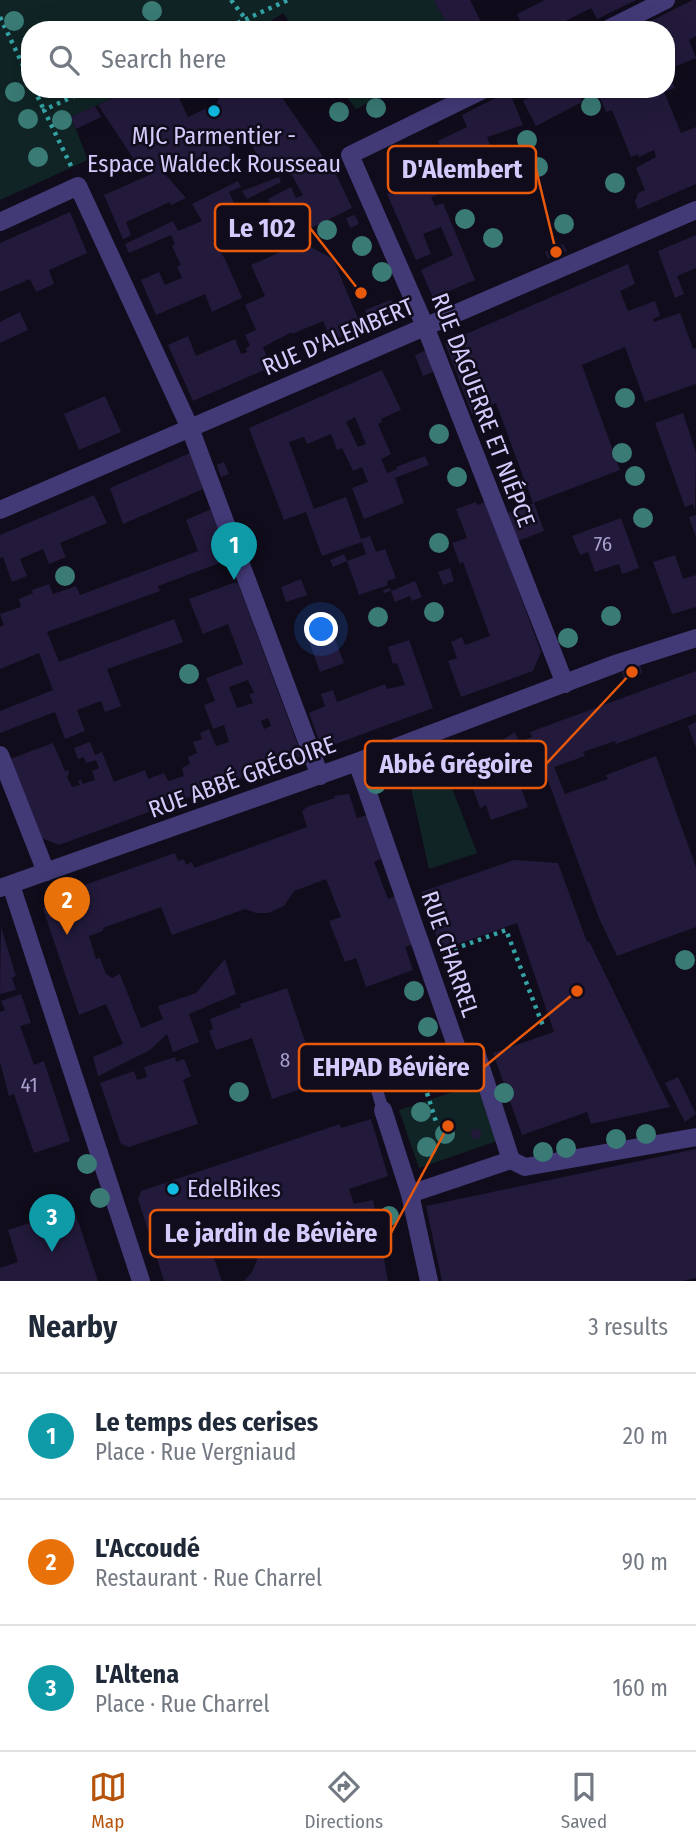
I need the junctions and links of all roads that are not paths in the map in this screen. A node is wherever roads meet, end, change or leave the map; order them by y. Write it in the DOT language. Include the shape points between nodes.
graph roads {
  1 [pos="666,0"];
  2 [pos="624,21"];
  3 [pos="467,98"];
  4 [pos="696,210"];
  5 [pos="0,222"];
  6 [pos="425,326"];
  7 [pos="190,428"];
  8 [pos="0,510"];
  9 [pos="696,638"];
  10 [pos="565,684"];
  11 [pos="0,755"];
  12 [pos="357,762"];
  13 [pos="320,776"];
  14 [pos="46,872"];
  15 [pos="5,886"];
  16 [pos="459,1054"];
  17 [pos="416,1073"];
  18 [pos="376,1087"];
  19 [pos="383,1110"];
  20 [pos="696,1137"];
  21 [pos="511,1160"];
  22 [pos="410,1194"];
  23 [pos="141,1281"];
  24 [pos="429,1281"];
  1 -- 2 [label="street"];
  3 -- 6 [label="street, RUE DAGUERRE ET NIÉPCE" via="350,155"];
  4 -- 6 [label="street, RUE D'ALEMBERT"];
  5 -- 7 [label="street" via="78,186"];
  6 -- 7 [label="street, RUE D'ALEMBERT"];
  6 -- 10 [label="street, RUE DAGUERRE ET NIÉPCE"];
  7 -- 8 [label="street, RUE D'ALEMBERT"];
  7 -- 13 [label="street"];
  9 -- 10 [label="street, RUE ABBÉ GRÉGOIRE"];
  10 -- 12 [label="street, RUE ABBÉ GRÉGOIRE"];
  11 -- 14 [label="street"];
  12 -- 13 [label="street, RUE ABBÉ GRÉGOIRE"];
  12 -- 16 [label="street, RUE CHARREL"];
  13 -- 14 [label="street, RUE ABBÉ GRÉGOIRE"];
  14 -- 15 [label="street, RUE ABBÉ GRÉGOIRE"];
  15 -- 23 [label="street"];
  16 -- 17 [label="street"];
  16 -- 21 [label="street, RUE CHARREL" via="477,1055"];
  18 -- 19 [label="lane"];
  19 -- 22 [label="street"];
  20 -- 21 [label="street" via="525,1167"];
  21 -- 22 [label="street"];
  22 -- 24 [label="street"];
}
